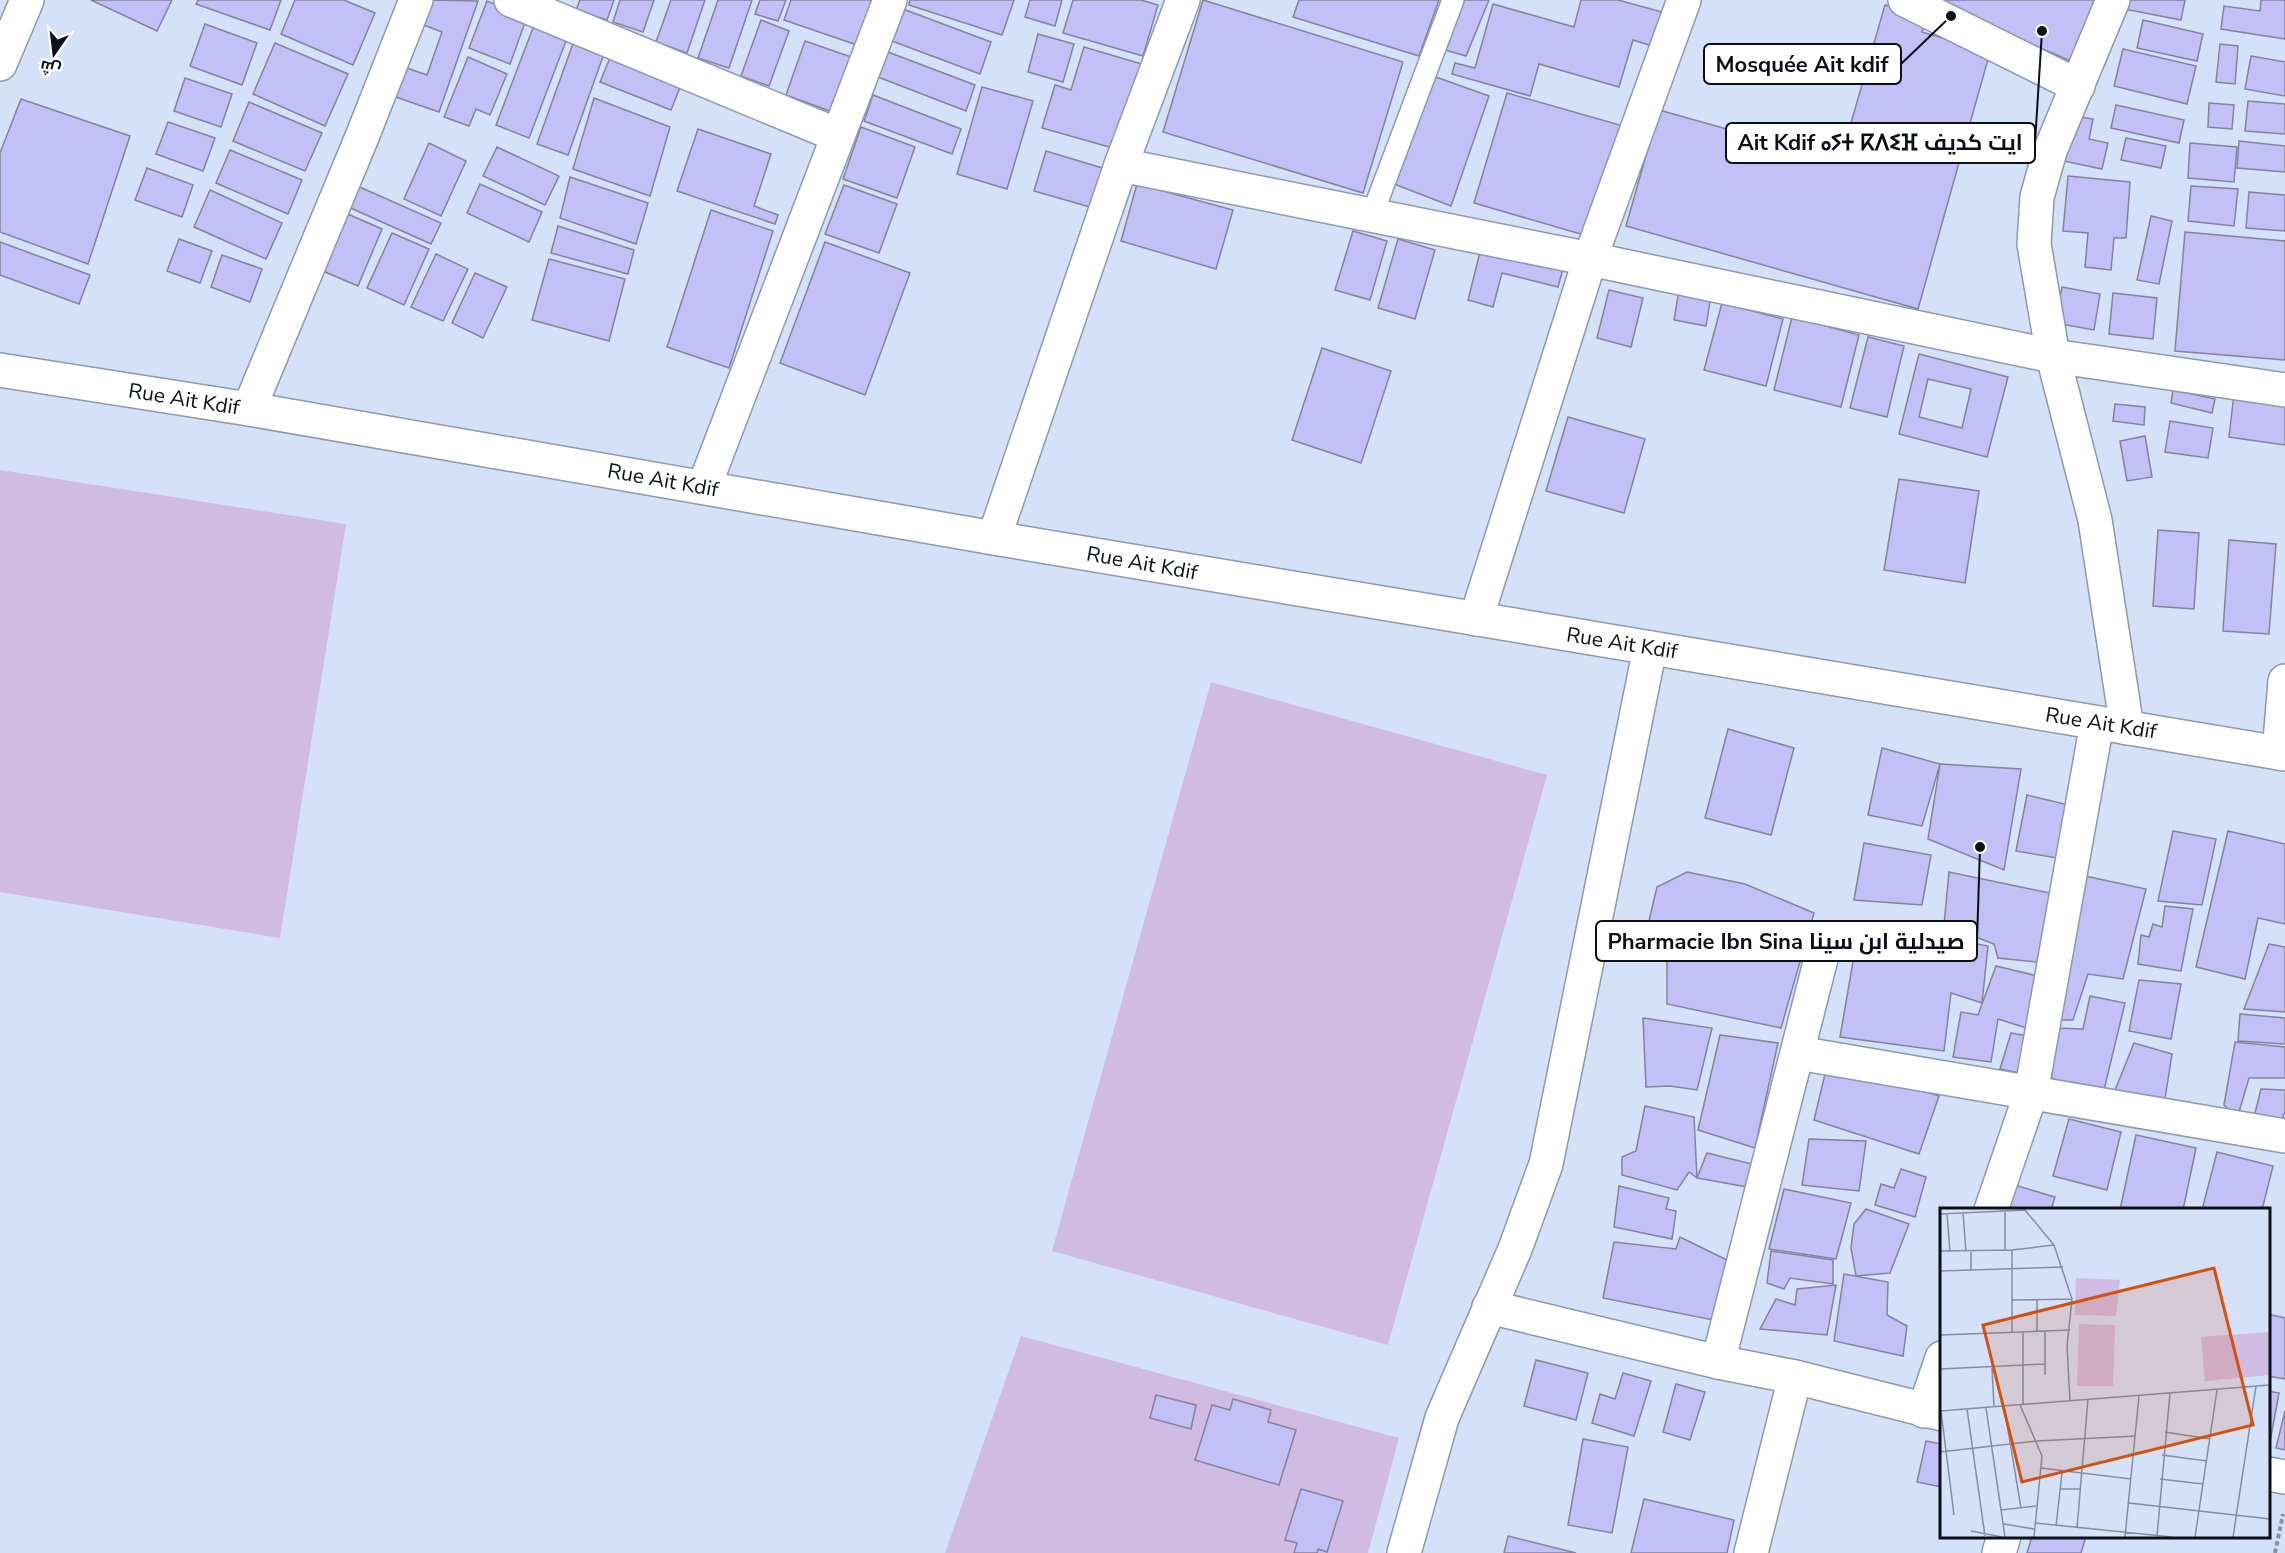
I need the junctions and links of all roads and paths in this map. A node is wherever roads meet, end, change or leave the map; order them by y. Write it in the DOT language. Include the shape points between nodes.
graph roads {
  1 [pos="27,0"];
  2 [pos="416,0"];
  3 [pos="511,0"];
  4 [pos="890,0"];
  5 [pos="1183,0"];
  6 [pos="1453,0"];
  7 [pos="1684,0"];
  8 [pos="1905,0"];
  9 [pos="2113,0"];
  10 [pos="0,64"];
  11 [pos="2078,86"];
  12 [pos="837,135"];
  13 [pos="1121,165"];
  14 [pos="1372,215"];
  15 [pos="1590,259"];
  16 [pos="2053,356"];
  17 [pos="0,370"];
  18 [pos="2285,390"];
  19 [pos="249,409"];
  20 [pos="704,487"];
  21 [pos="994,538"];
  22 [pos="1476,619"];
  23 [pos="1650,648"];
  24 [pos="2285,681"];
  25 [pos="2112,725"];
  26 [pos="2282,754"];
  27 [pos="1825,944"];
  28 [pos="1798,1053"];
  29 [pos="2031,1093"];
  30 [pos="2285,1136"];
  31 [pos="1992,1208"];
  32 [pos="1489,1307"];
  33 [pos="1718,1362"];
  34 [pos="1940,1365"];
  35 [pos="1796,1377"];
  36 [pos="1933,1413"];
  37 [pos="2270,1474"];
  38 [pos="2285,1477"];
  39 [pos="2283,1512"];
  40 [pos="2003,1538"];
  41 [pos="1404,1553"];
  42 [pos="1751,1553"];
  43 [pos="1999,1553"];
  44 [pos="2276,1553"];
  1 -- 10 [label="street"];
  2 -- 19 [label="street"];
  3 -- 12 [label="street"];
  4 -- 12 [label="street"];
  5 -- 13 [label="street"];
  6 -- 14 [label="lane"];
  7 -- 15 [label="street"];
  8 -- 11 [label="street"];
  9 -- 11 [label="street"];
  11 -- 16 [label="street" via="2050,151 2037,197 2034,244"];
  12 -- 20 [label="street"];
  13 -- 14 [label="street"];
  13 -- 21 [label="street"];
  14 -- 15 [label="street"];
  15 -- 16 [label="street"];
  15 -- 22 [label="street"];
  16 -- 18 [label="street"];
  16 -- 25 [label="street" via="2096,520"];
  17 -- 19 [label="street, Rue Ait Kdif"];
  19 -- 20 [label="street, Rue Ait Kdif"];
  20 -- 21 [label="street, Rue Ait Kdif"];
  21 -- 22 [label="street, Rue Ait Kdif"];
  22 -- 23 [label="street, Rue Ait Kdif"];
  23 -- 25 [label="street, Rue Ait Kdif"];
  23 -- 32 [label="street" via="1546,1164"];
  24 -- 26 [label="street"];
  25 -- 26 [label="street, Rue Ait Kdif"];
  25 -- 29 [label="street"];
  27 -- 28 [label="street"];
  28 -- 29 [label="street"];
  28 -- 33 [label="street"];
  29 -- 30 [label="street"];
  29 -- 31 [label="street"];
  32 -- 33 [label="street"];
  32 -- 41 [label="street" via="1442,1418"];
  33 -- 35 [label="street"];
  34 -- 36 [label="street"];
  35 -- 36 [label="street"];
  35 -- 42 [label="street"];
  37 -- 38 [label="street"];
  39 -- 44 [label="path"];
  40 -- 43 [label="street"];
}
